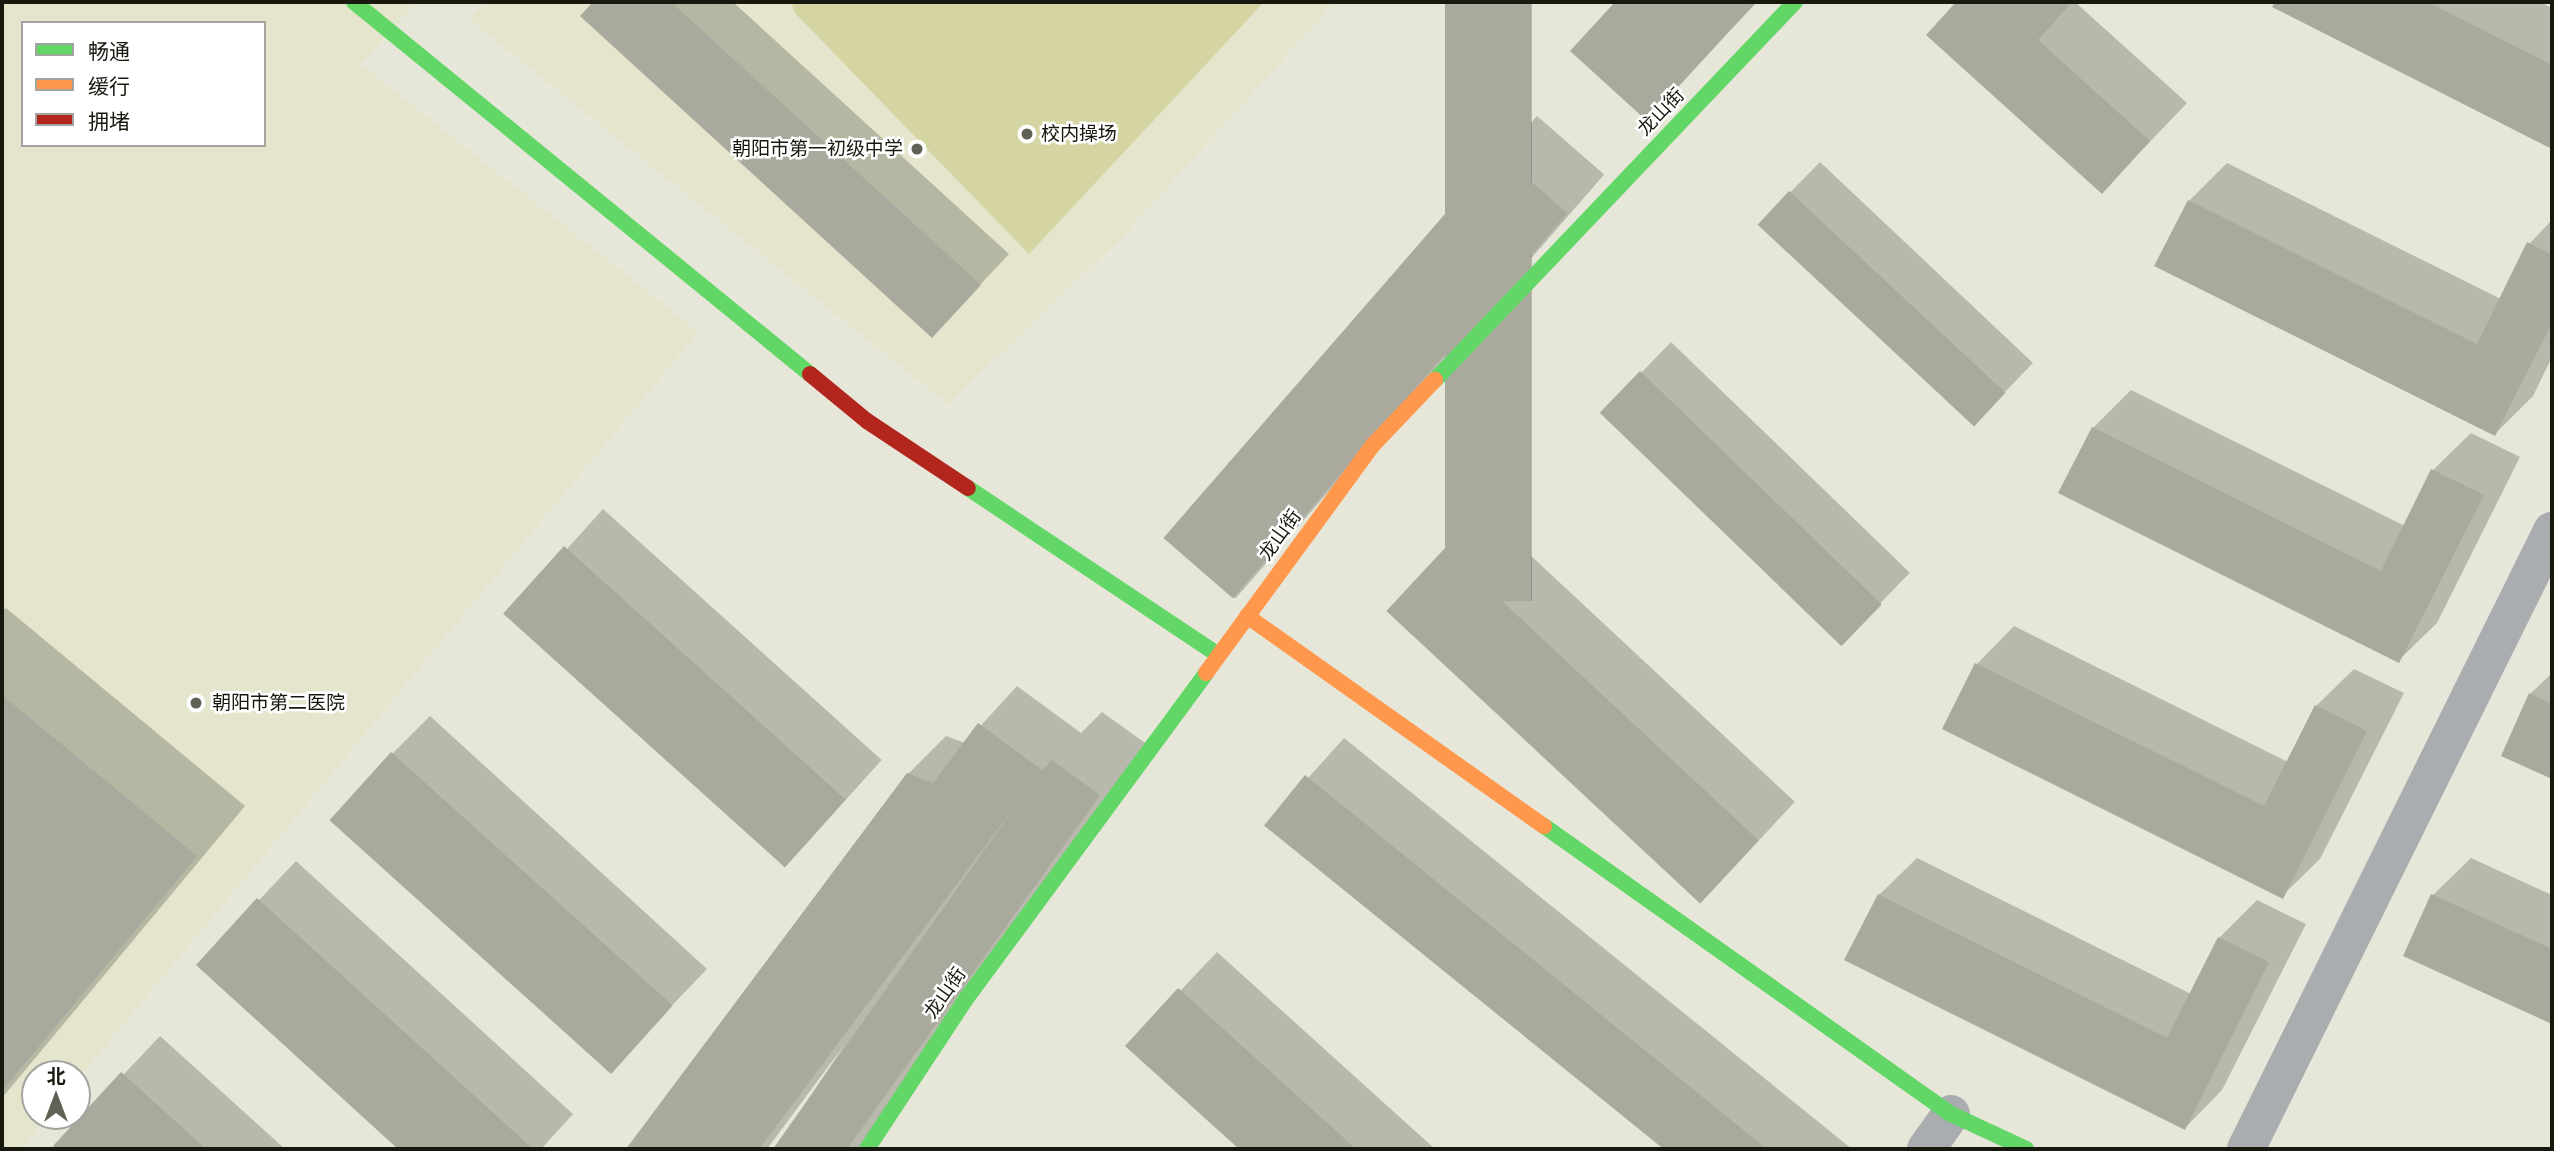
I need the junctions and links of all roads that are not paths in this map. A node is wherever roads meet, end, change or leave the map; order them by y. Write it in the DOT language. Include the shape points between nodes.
graph roads {
  1 [pos="354,2"];
  2 [pos="1795,2"];
  3 [pos="2552,531"];
  4 [pos="1247,616"];
  5 [pos="1218,656"];
  6 [pos="1951,1114"];
  7 [pos="867,1149"];
  8 [pos="1926,1149"];
  9 [pos="2026,1149"];
  10 [pos="2246,1149"];
  1 -- 5 [label="street" via="867,421"];
  2 -- 4 [label="street, 龙山街" via="1373,446"];
  3 -- 10 [label="street"];
  4 -- 5 [label="street, 龙山街"];
  4 -- 6 [label="street"];
  5 -- 7 [label="street, 龙山街" via="966,999"];
  6 -- 8 [label="street"];
  6 -- 9 [label="street"];
}
